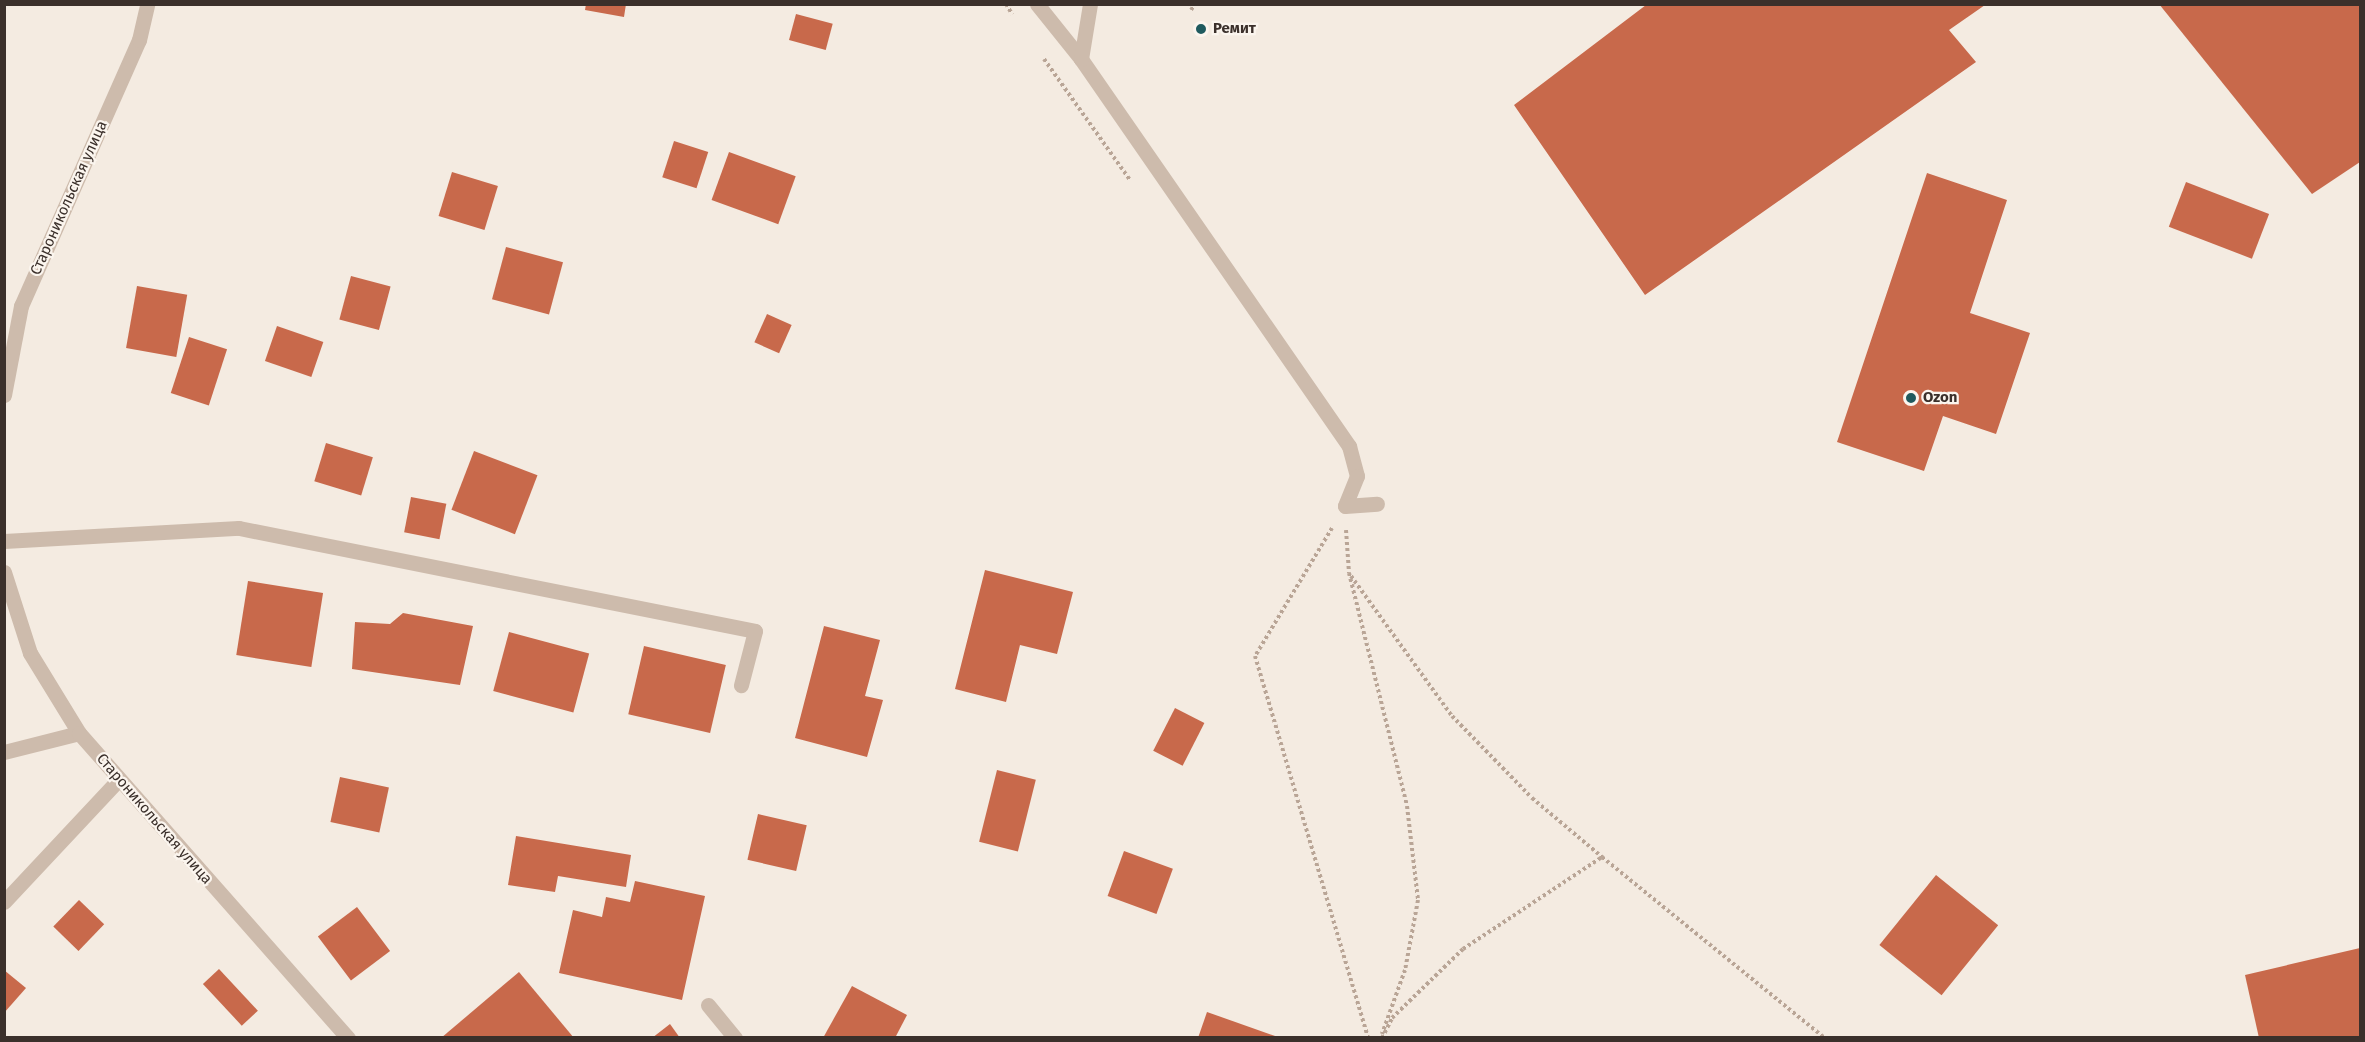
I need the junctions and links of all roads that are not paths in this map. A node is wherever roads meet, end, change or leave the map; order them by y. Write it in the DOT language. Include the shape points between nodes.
graph roads {
  1 [pos="147,4"];
  2 [pos="1037,4"];
  3 [pos="1090,4"];
  4 [pos="1081,59"];
  5 [pos="4,395"];
  6 [pos="1377,504"];
  7 [pos="4,541"];
  8 [pos="4,572"];
  9 [pos="741,685"];
  10 [pos="79,733"];
  11 [pos="4,752"];
  12 [pos="119,779"];
  13 [pos="4,902"];
  14 [pos="708,1005"];
  15 [pos="348,1038"];
  16 [pos="735,1038"];
  1 -- 5 [label="street, Староникольская улица" via="139,40 21,306"];
  2 -- 4 [label="street"];
  3 -- 4 [label="street"];
  4 -- 6 [label="street" via="1349,446 1357,476 1345,506"];
  7 -- 9 [label="street" via="239,528 755,631"];
  8 -- 10 [label="street, Староникольская улица" via="30,654"];
  10 -- 11 [label="street"];
  10 -- 12 [label="street, Староникольская улица"];
  12 -- 13 [label="street"];
  12 -- 15 [label="street, Староникольская улица"];
  14 -- 16 [label="street"];
}
